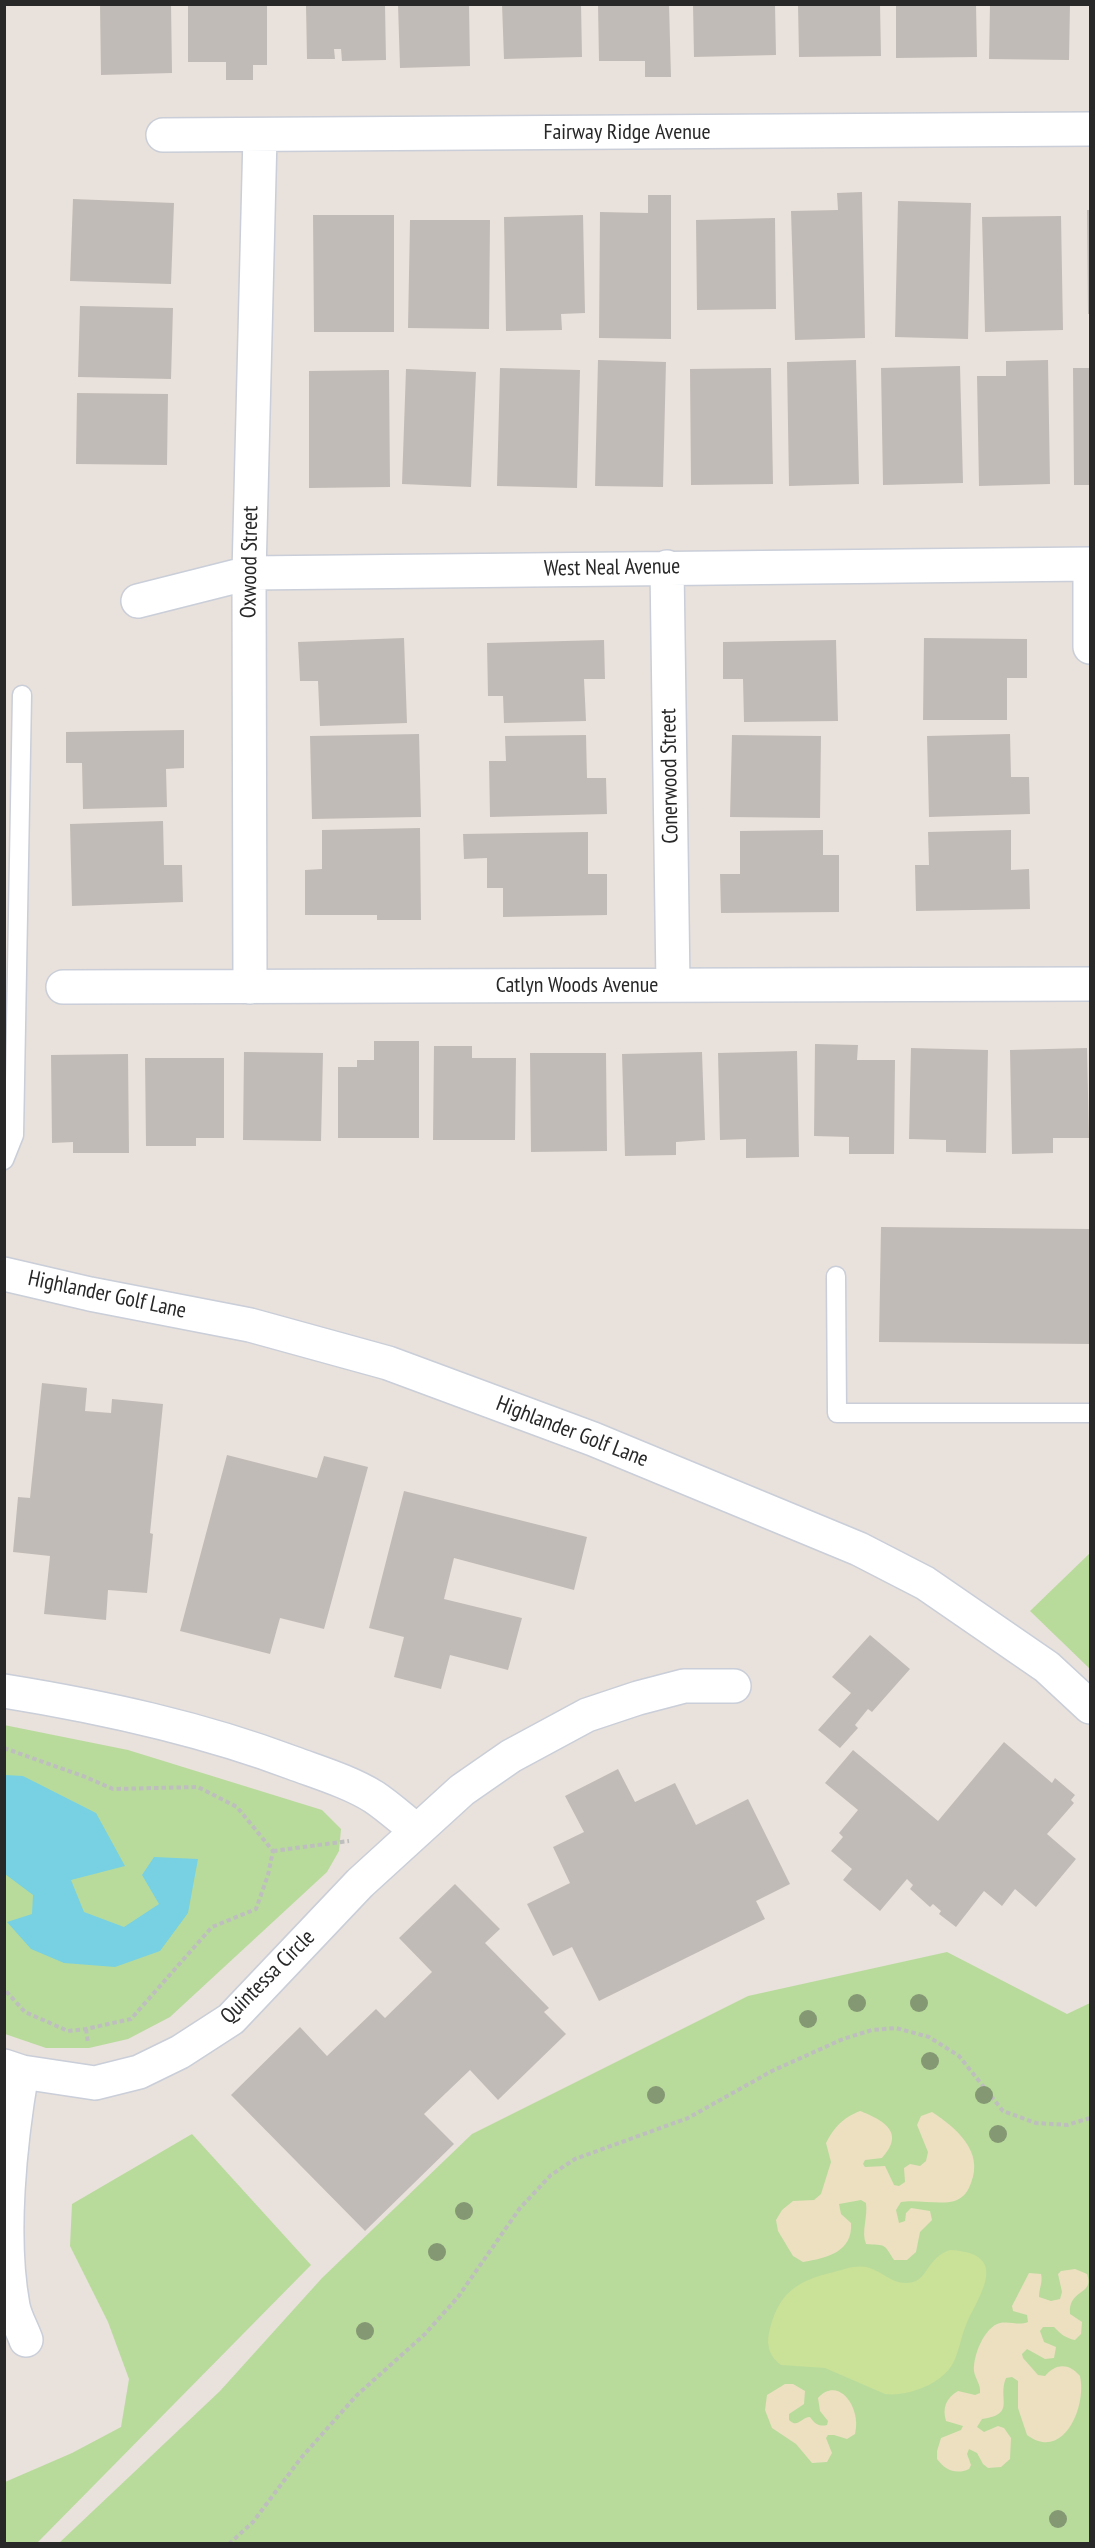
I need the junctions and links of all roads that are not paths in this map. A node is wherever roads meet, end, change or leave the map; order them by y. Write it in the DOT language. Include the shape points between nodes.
graph roads {
  1 [pos="1090,129"];
  2 [pos="163,135"];
  3 [pos="260,136"];
  4 [pos="1090,564"];
  5 [pos="667,567"];
  6 [pos="249,573"];
  7 [pos="138,601"];
  8 [pos="1090,647"];
  9 [pos="22,695"];
  10 [pos="1090,984"];
  11 [pos="673,985"];
  12 [pos="63,987"];
  13 [pos="250,987"];
  14 [pos="4,1160"];
  15 [pos="4,1274"];
  16 [pos="836,1275"];
  17 [pos="1090,1413"];
  18 [pos="734,1686"];
  19 [pos="4,1691"];
  20 [pos="1090,1707"];
  21 [pos="417,1831"];
  22 [pos="13,2069"];
  23 [pos="26,2340"];
  1 -- 3 [label="street, Fairway Ridge Avenue"];
  2 -- 3 [label="street, Fairway Ridge Avenue"];
  3 -- 6 [label="street, Oxwood Street"];
  4 -- 5 [label="street, West Neal Avenue"];
  4 -- 8 [label="street"];
  5 -- 6 [label="street, West Neal Avenue"];
  5 -- 11 [label="street, Conerwood Street"];
  6 -- 7 [label="street, West Neal Avenue"];
  6 -- 13 [label="street, Oxwood Street"];
  9 -- 14 [label="lane" via="14,1135"];
  10 -- 11 [label="street, Catlyn Woods Avenue"];
  11 -- 13 [label="street, Catlyn Woods Avenue"];
  12 -- 13 [label="street, Catlyn Woods Avenue"];
  15 -- 20 [label="street, Highlander Golf Lane" via="250,1325 378,1360 593,1438 858,1549 925,1583 1047,1667"];
  16 -- 17 [label="lane" via="837,1413"];
  18 -- 21 [label="street, Quintessa Circle" via="684,1686 587,1715 511,1756 462,1790"];
  19 -- 21 [label="street" via="102,1707 271,1755 335,1778 373,1797"];
  21 -- 22 [label="street, Quintessa Circle" via="360,1883 231,2019 180,2052 139,2072 95,2083"];
  22 -- 23 [label="street, Quintessa Circle" via="5,2258 13,2306"];
}
